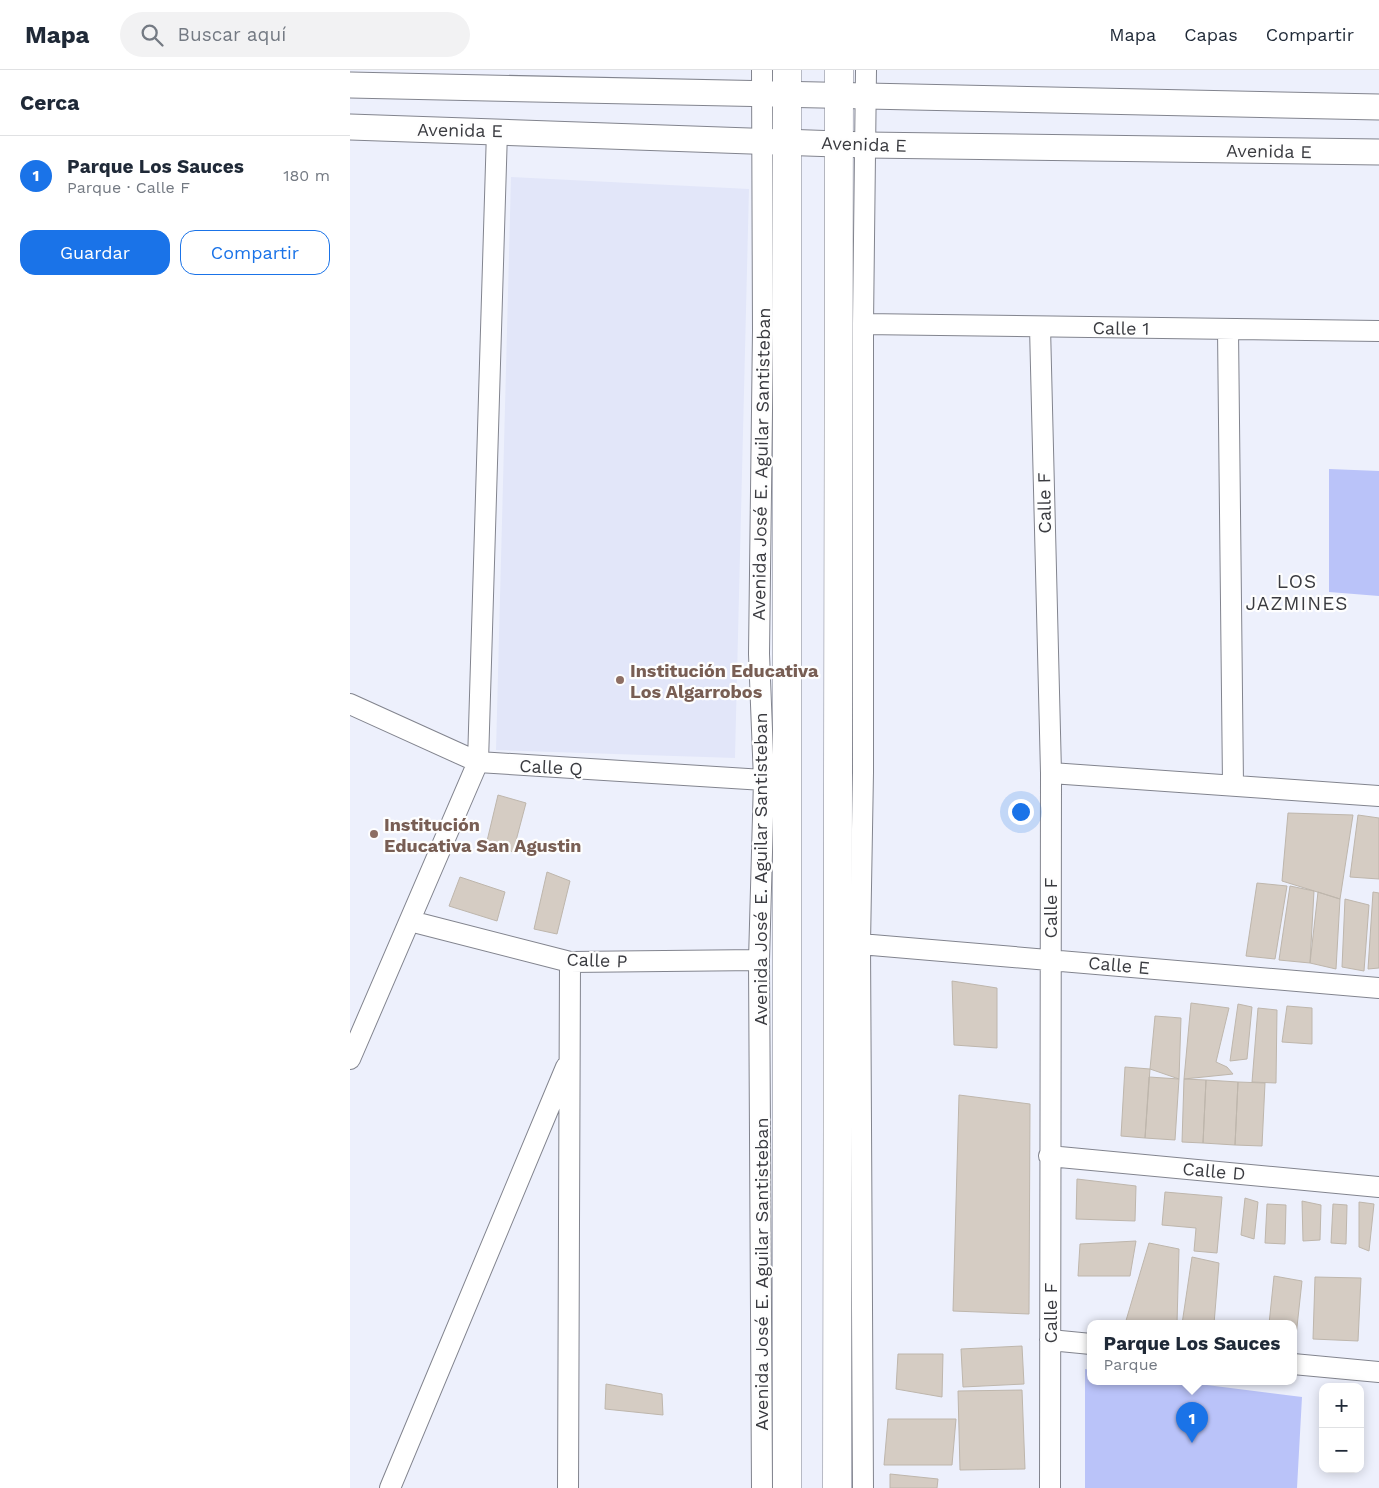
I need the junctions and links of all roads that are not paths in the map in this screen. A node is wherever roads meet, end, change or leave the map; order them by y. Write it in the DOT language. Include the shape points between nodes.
graph roads {
  1 [pos="762,70"];
  2 [pos="866,70"];
  3 [pos="840,83"];
  4 [pos="350,85"];
  5 [pos="779,87"];
  6 [pos="867,97"];
  7 [pos="1379,107"];
  8 [pos="350,128"];
  9 [pos="497,131"];
  10 [pos="775,140"];
  11 [pos="839,143"];
  12 [pos="866,145"];
  13 [pos="1379,152"];
  14 [pos="863,324"];
  15 [pos="1040,327"];
  16 [pos="1228,330"];
  17 [pos="1379,331"];
  18 [pos="350,704"];
  19 [pos="478,762"];
  20 [pos="1051,773"];
  21 [pos="764,780"];
  22 [pos="1233,786"];
  23 [pos="1379,796"];
  24 [pos="410,921"];
  25 [pos="860,944"];
  26 [pos="1050,959"];
  27 [pos="759,960"];
  28 [pos="570,962"];
  29 [pos="1379,988"];
  30 [pos="569,1058"];
  31 [pos="350,1059"];
  32 [pos="1049,1156"];
  33 [pos="1379,1187"];
  34 [pos="1050,1340"];
  35 [pos="1087,1344"];
  36 [pos="1297,1364"];
  37 [pos="1379,1372"];
  38 [pos="390,1488"];
  39 [pos="568,1488"];
  40 [pos="762,1488"];
  41 [pos="787,1488"];
  42 [pos="837,1488"];
  43 [pos="863,1488"];
  44 [pos="1050,1488"];
  1 -- 5 [label="street, Avenida José E. Aguilar Santisteban"];
  2 -- 6 [label="street"];
  3 -- 5 [label="street"];
  3 -- 6 [label="street"];
  3 -- 11 [label="main road"];
  4 -- 5 [label="street"];
  5 -- 10 [label="main road, Avenida José E. Aguilar Santisteban"];
  6 -- 7 [label="street"];
  6 -- 12 [label="street"];
  8 -- 9 [label="street, Avenida E"];
  9 -- 10 [label="street, Avenida E"];
  9 -- 19 [label="street"];
  10 -- 11 [label="street, Avenida E"];
  10 -- 21 [label="street, Avenida José E. Aguilar Santisteban" via="763,330 759,654"];
  10 -- 41 [label="main road, Avenida José E. Aguilar Santisteban"];
  11 -- 12 [label="street, Avenida E"];
  11 -- 42 [label="main road"];
  12 -- 13 [label="street, Avenida E"];
  12 -- 14 [label="street"];
  14 -- 15 [label="street, Calle 1"];
  14 -- 25 [label="street"];
  15 -- 16 [label="street, Calle 1"];
  15 -- 20 [label="street, Calle F"];
  16 -- 17 [label="street, Calle 1"];
  16 -- 22 [label="street"];
  18 -- 19 [label="street, Calle Q"];
  19 -- 21 [label="street, Calle Q"];
  19 -- 24 [label="street"];
  20 -- 22 [label="street"];
  20 -- 26 [label="street, Calle F"];
  21 -- 27 [label="street, Avenida José E. Aguilar Santisteban"];
  22 -- 23 [label="street"];
  24 -- 28 [label="street, Calle P"];
  24 -- 31 [label="street"];
  25 -- 26 [label="street, Calle E"];
  25 -- 43 [label="street"];
  26 -- 29 [label="street, Calle E"];
  26 -- 32 [label="street, Calle F"];
  27 -- 28 [label="street, Calle P"];
  27 -- 40 [label="street, Avenida José E. Aguilar Santisteban"];
  28 -- 30 [label="street"];
  30 -- 38 [label="street"];
  30 -- 39 [label="street"];
  32 -- 33 [label="street, Calle D"];
  32 -- 34 [label="street, Calle F"];
  34 -- 35 [label="street"];
  34 -- 44 [label="street, Calle F"];
  36 -- 37 [label="street"];
}
